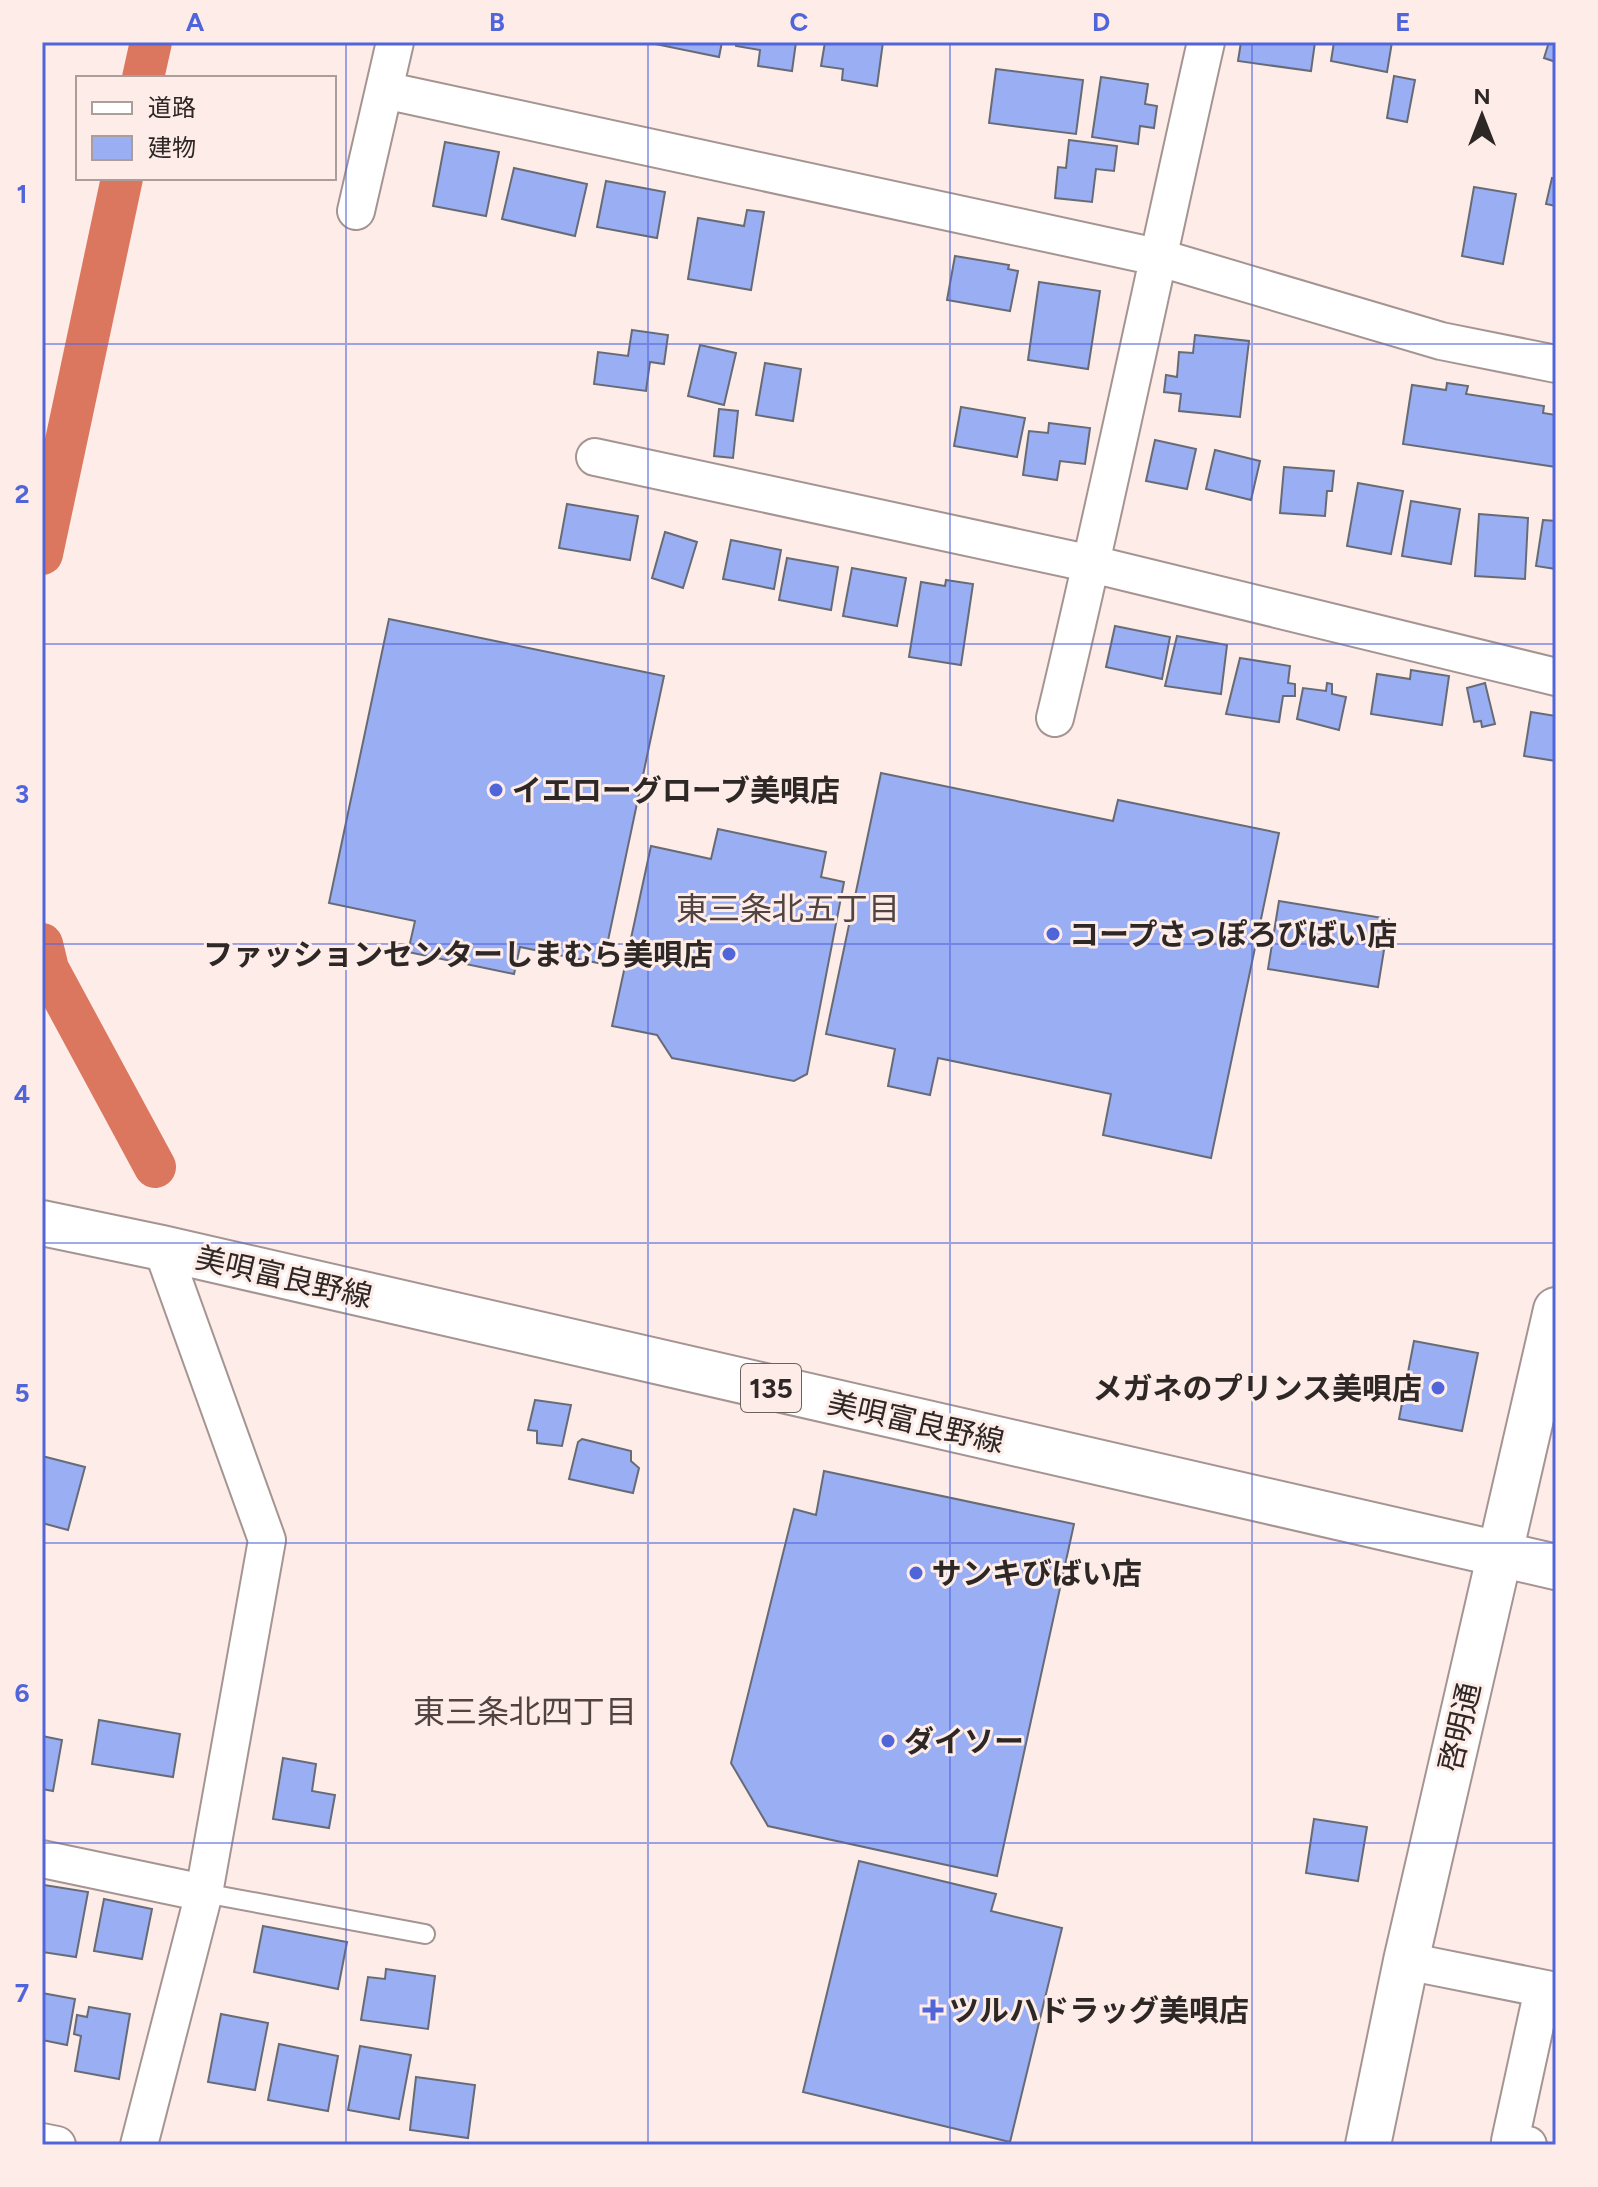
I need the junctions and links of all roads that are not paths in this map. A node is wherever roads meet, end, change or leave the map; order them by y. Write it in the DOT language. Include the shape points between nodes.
graph roads {
  1 [pos="395,42"];
  2 [pos="1206,42"];
  3 [pos="384,90"];
  4 [pos="356,211"];
  5 [pos="1157,257"];
  6 [pos="1556,364"];
  7 [pos="595,457"];
  8 [pos="1092,564"];
  9 [pos="1556,677"];
  10 [pos="1055,718"];
  11 [pos="42,1223"];
  12 [pos="162,1248"];
  13 [pos="1556,1310"];
  14 [pos="1551,1358"];
  15 [pos="1500,1555"];
  16 [pos="1556,1567"];
  17 [pos="42,1859"];
  18 [pos="204,1893"];
  19 [pos="425,1934"];
  20 [pos="1406,1961"];
  21 [pos="1550,1990"];
  22 [pos="42,2142"];
  23 [pos="57,2145"];
  24 [pos="139,2145"];
  25 [pos="1368,2145"];
  26 [pos="1528,2145"];
  1 -- 3 [label="street"];
  2 -- 5 [label="street"];
  3 -- 4 [label="street"];
  3 -- 5 [label="street"];
  5 -- 6 [label="street" via="1441,341"];
  5 -- 8 [label="street"];
  7 -- 8 [label="street"];
  8 -- 9 [label="street"];
  8 -- 10 [label="street"];
  11 -- 12 [label="main road, 美唄富良野線 / 135"];
  12 -- 15 [label="main road, 美唄富良野線 / 135"];
  12 -- 18 [label="street" via="267,1540"];
  13 -- 14 [label="main road, 啓明通"];
  14 -- 15 [label="main road, 啓明通"];
  15 -- 16 [label="main road, 美唄富良野線 / 135"];
  15 -- 20 [label="main road, 啓明通"];
  17 -- 18 [label="street"];
  18 -- 19 [label="lane"];
  18 -- 24 [label="street"];
  20 -- 21 [label="street"];
  20 -- 25 [label="main road, 啓明通"];
  21 -- 26 [label="street" via="1510,2141"];
  22 -- 23 [label="street"];
}
